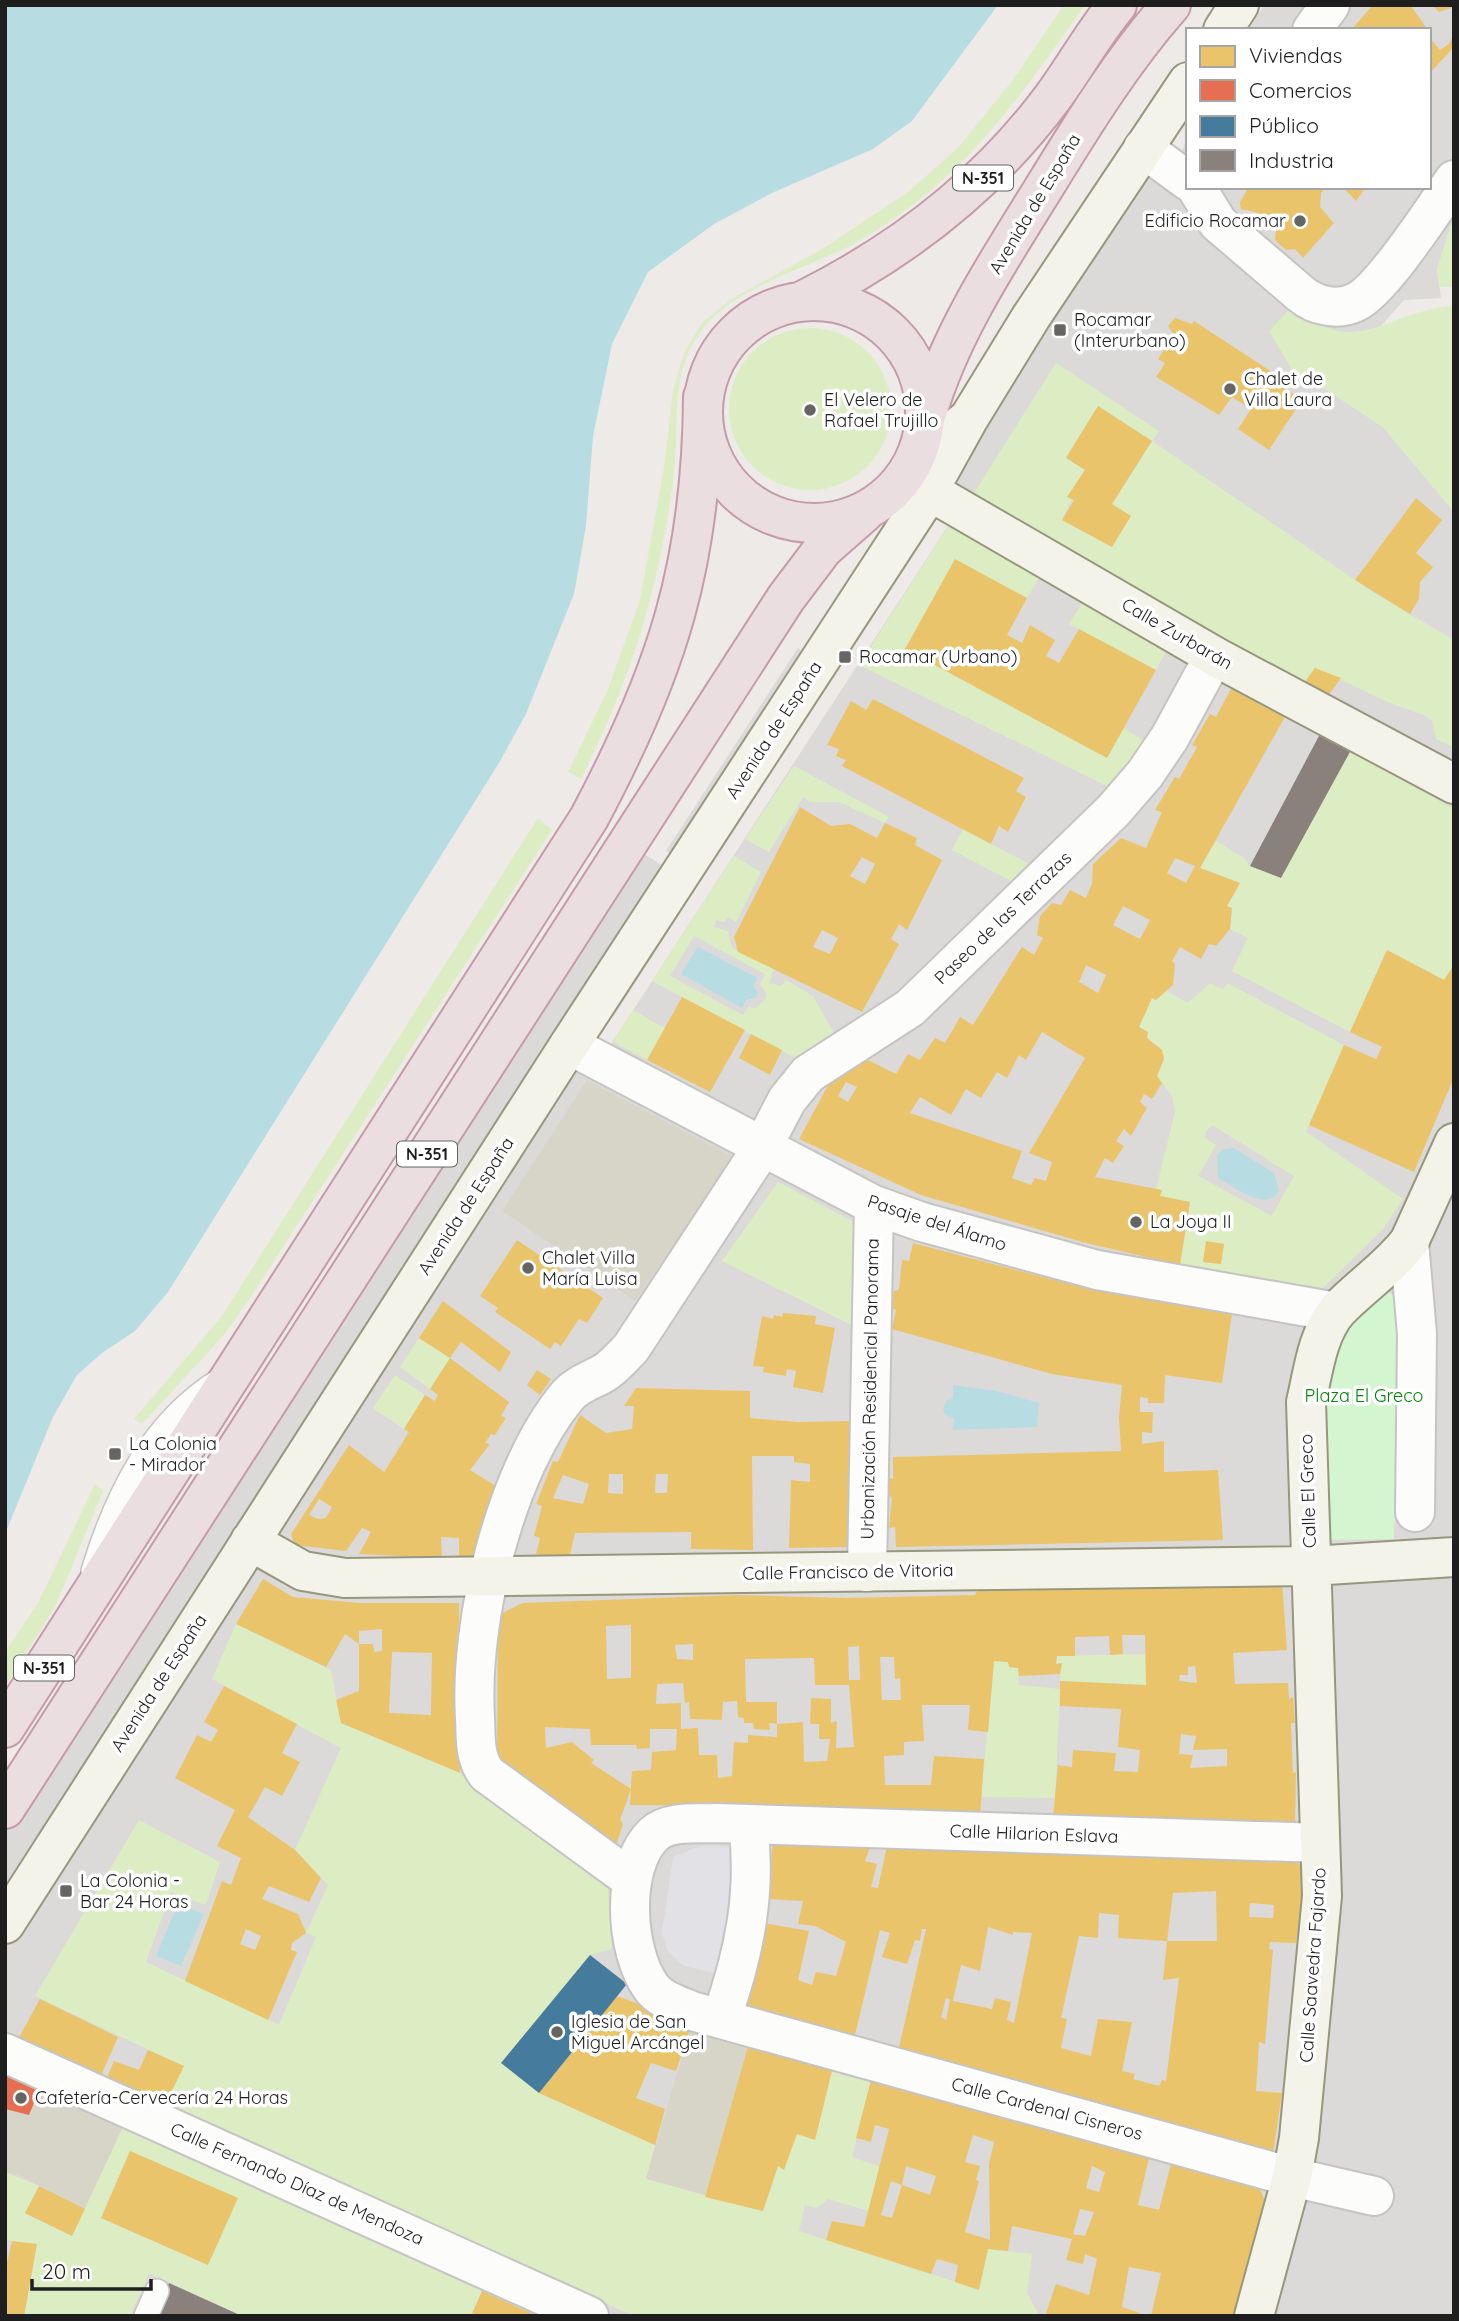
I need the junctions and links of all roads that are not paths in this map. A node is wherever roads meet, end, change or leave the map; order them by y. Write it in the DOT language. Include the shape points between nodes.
graph roads {
  1 [pos="1117,5"];
  2 [pos="1171,5"];
  3 [pos="1239,5"];
  4 [pos="1330,5"];
  5 [pos="1224,28"];
  6 [pos="1313,28"];
  7 [pos="1186,85"];
  8 [pos="1143,148"];
  9 [pos="1186,177"];
  10 [pos="1454,180"];
  11 [pos="1201,189"];
  12 [pos="802,301"];
  13 [pos="703,397"];
  14 [pos="915,465"];
  15 [pos="864,513"];
  16 [pos="1214,656"];
  17 [pos="1454,785"];
  18 [pos="569,1045"];
  19 [pos="1454,1143"];
  20 [pos="762,1147"];
  21 [pos="874,1205"];
  22 [pos="1409,1242"];
  23 [pos="1336,1312"];
  24 [pos="1415,1512"];
  25 [pos="250,1541"];
  26 [pos="1454,1557"];
  27 [pos="1311,1566"];
  28 [pos="867,1572"];
  29 [pos="488,1577"];
  30 [pos="5,1728"];
  31 [pos="5,1809"];
  32 [pos="748,1824"];
  33 [pos="1320,1843"];
  34 [pos="632,1880"];
  35 [pos="5,1924"];
  36 [pos="721,2019"];
  37 [pos="5,2053"];
  38 [pos="1292,2177"];
  39 [pos="1374,2196"];
  40 [pos="157,2291"];
  41 [pos="146,2316"];
  42 [pos="589,2316"];
  43 [pos="1254,2316"];
  1 -- 12 [label="highway, N-351" via="1052,98 973,189 913,236"];
  2 -- 14 [label="highway, Avenida de España / N-351" via="1139,41 1003,253 945,360"];
  3 -- 5 [label="street"];
  4 -- 6 [label="street"];
  7 -- 8 [label="street"];
  8 -- 9 [label="street"];
  8 -- 14 [label="street" via="969,418"];
  10 -- 11 [label="street" via="1415,238 1378,281 1357,302 1340,306 1313,304 1218,223"];
  12 -- 13 [label="highway, N-351" via="766,310 736,331 714,362"];
  12 -- 14 [label="highway, N-351" via="858,308 891,330 904,345 921,380"];
  13 -- 15 [label="highway, N-351" via="704,432 715,465 735,492 764,513 796,523 831,523"];
  13 -- 30 [label="highway, N-351" via="700,481 675,621 655,681 589,818"];
  14 -- 15 [label="highway, N-351"];
  14 -- 16 [label="street, Calle Zurbarán"];
  14 -- 18 [label="street, Avenida de España" via="905,527"];
  15 -- 31 [label="highway, N-351" via="823,550 786,598"];
  16 -- 17 [label="street, Calle Zurbarán"];
  16 -- 20 [label="street, Paseo de las Terrazas" via="1170,737 1113,811 910,1008 808,1074 787,1100"];
  18 -- 20 [label="street, Pasaje del Álamo"];
  18 -- 25 [label="street, Avenida de España"];
  19 -- 22 [label="street, Calle El Greco"];
  20 -- 21 [label="street, Pasaje del Álamo"];
  20 -- 29 [label="street, Paseo de las Terrazas" via="631,1348 607,1371 569,1394 552,1418 533,1451"];
  21 -- 23 [label="street, Pasaje del Álamo" via="1097,1270"];
  21 -- 28 [label="street, Urbanización Residencial Panorama"];
  22 -- 23 [label="street, Calle El Greco"];
  22 -- 24 [label="street, Calle El Greco" via="1417,1334"];
  23 -- 27 [label="street, Calle El Greco" via="1320,1344 1306,1402"];
  25 -- 29 [label="street, Calle Francisco de Vitoria" via="303,1571 326,1576"];
  25 -- 35 [label="street, Avenida de España"];
  26 -- 27 [label="street, Calle Francisco de Vitoria"];
  27 -- 28 [label="street, Calle Francisco de Vitoria"];
  27 -- 33 [label="street, Calle Saavedra Fajardo"];
  28 -- 29 [label="street, Calle Francisco de Vitoria"];
  29 -- 34 [label="street, Paseo de las Terrazas" via="474,1662 479,1765"];
  32 -- 33 [label="street, Calle Hilarion Eslava"];
  32 -- 34 [label="street, Calle Hilarion Eslava" via="666,1826 645,1846"];
  32 -- 36 [label="street" via="753,1857 746,1928"];
  33 -- 38 [label="street, Calle Saavedra Fajardo" via="1322,1896"];
  34 -- 36 [label="street, Calle Cardenal Cisneros" via="635,1955 652,1989 683,2007"];
  36 -- 38 [label="street, Calle Cardenal Cisneros"];
  37 -- 42 [label="street, Calle Fernando Díaz de Mendoza"];
  38 -- 39 [label="street, Calle Cardenal Cisneros"];
  38 -- 43 [label="street, Calle Saavedra Fajardo"];
  40 -- 41 [label="lane"];
}
